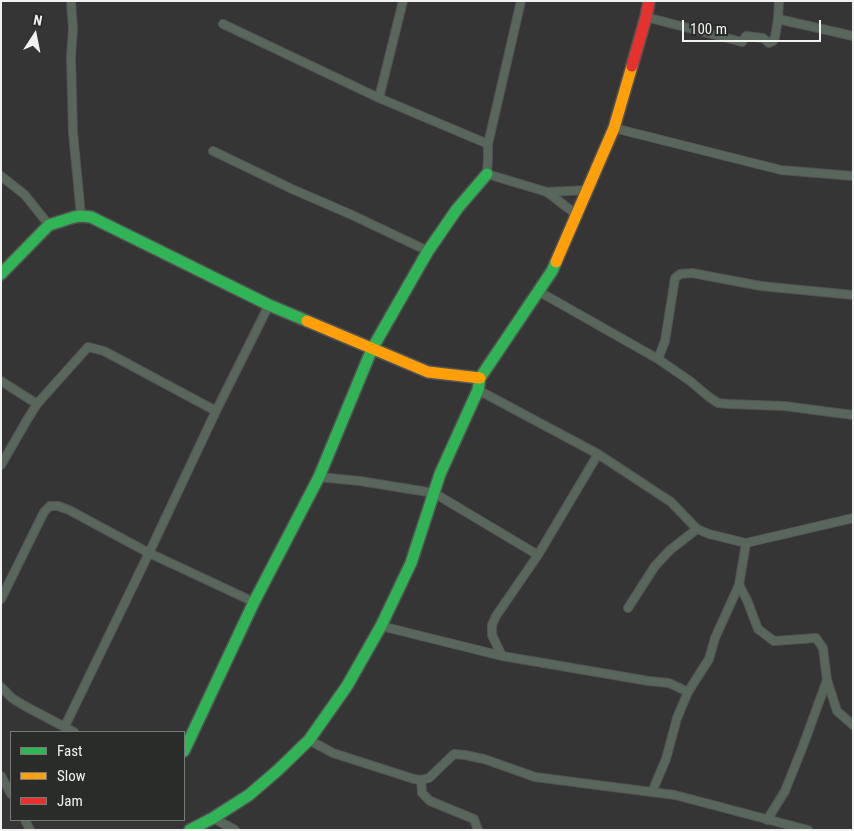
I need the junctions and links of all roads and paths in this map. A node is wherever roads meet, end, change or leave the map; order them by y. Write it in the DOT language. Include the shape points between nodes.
graph roads {
  1 [pos="71,1"];
  2 [pos="402,1"];
  3 [pos="521,1"];
  4 [pos="649,1"];
  5 [pos="779,1"];
  6 [pos="646,17"];
  7 [pos="778,19"];
  8 [pos="223,24"];
  9 [pos="853,36"];
  10 [pos="379,98"];
  11 [pos="614,128"];
  12 [pos="488,144"];
  13 [pos="213,151"];
  14 [pos="487,174"];
  15 [pos="1,176"];
  16 [pos="853,176"];
  17 [pos="588,190"];
  18 [pos="547,192"];
  19 [pos="81,216"];
  20 [pos="577,216"];
  21 [pos="49,225"];
  22 [pos="428,251"];
  23 [pos="1,274"];
  24 [pos="538,291"];
  25 [pos="853,295"];
  26 [pos="269,305"];
  27 [pos="372,349"];
  28 [pos="658,359"];
  29 [pos="1,381"];
  30 [pos="479,384"];
  31 [pos="37,404"];
  32 [pos="216,411"];
  33 [pos="853,415"];
  34 [pos="598,454"];
  35 [pos="1,465"];
  36 [pos="319,477"];
  37 [pos="434,493"];
  38 [pos="853,518"];
  39 [pos="698,529"];
  40 [pos="746,543"];
  41 [pos="149,553"];
  42 [pos="538,555"];
  43 [pos="738,585"];
  44 [pos="1,599"];
  45 [pos="254,602"];
  46 [pos="628,608"];
  47 [pos="381,626"];
  48 [pos="502,656"];
  49 [pos="827,680"];
  50 [pos="1,687"];
  51 [pos="688,692"];
  52 [pos="853,725"];
  53 [pos="65,726"];
  54 [pos="72,731"];
  55 [pos="309,740"];
  56 [pos="185,749"];
  57 [pos="1,776"];
  58 [pos="421,780"];
  59 [pos="10,792"];
  60 [pos="652,792"];
  61 [pos="213,818"];
  62 [pos="767,820"];
  63 [pos="190,830"];
  64 [pos="236,830"];
  65 [pos="478,830"];
  66 [pos="808,830"];
  1 -- 19 [label="street" via="73,132"];
  2 -- 10 [label="street"];
  3 -- 12 [label="street"];
  4 -- 6 [label="street"];
  5 -- 7 [label="street"];
  6 -- 7 [label="street" via="742,42 746,36 763,38 769,43 775,37"];
  6 -- 11 [label="street"];
  7 -- 9 [label="street"];
  8 -- 10 [label="street"];
  10 -- 12 [label="street"];
  11 -- 16 [label="street" via="781,170"];
  11 -- 17 [label="street"];
  12 -- 14 [label="street"];
  13 -- 22 [label="street"];
  14 -- 18 [label="street"];
  14 -- 22 [label="street" via="457,209"];
  15 -- 21 [label="street" via="25,195"];
  17 -- 18 [label="street"];
  17 -- 20 [label="street"];
  18 -- 20 [label="street"];
  19 -- 21 [label="street"];
  19 -- 26 [label="street" via="91,217"];
  20 -- 24 [label="street" via="552,271"];
  21 -- 23 [label="street"];
  22 -- 27 [label="street"];
  24 -- 28 [label="street"];
  24 -- 30 [label="street"];
  25 -- 28 [label="street" via="680,274 675,278 665,341"];
  26 -- 27 [label="street"];
  26 -- 32 [label="street"];
  27 -- 30 [label="street" via="428,372"];
  27 -- 36 [label="street"];
  28 -- 33 [label="street" via="718,403 784,406"];
  29 -- 31 [label="street"];
  30 -- 34 [label="street"];
  30 -- 37 [label="street"];
  31 -- 32 [label="street" via="88,348 104,351"];
  31 -- 35 [label="street"];
  32 -- 41 [label="street"];
  34 -- 39 [label="street" via="671,502"];
  34 -- 42 [label="street"];
  36 -- 37 [label="street"];
  36 -- 45 [label="street"];
  37 -- 42 [label="street"];
  37 -- 47 [label="street" via="411,563"];
  38 -- 40 [label="street"];
  39 -- 40 [label="street"];
  39 -- 46 [label="street" via="655,566"];
  40 -- 43 [label="street"];
  41 -- 44 [label="street" via="69,510 50,506 44,512"];
  41 -- 45 [label="street"];
  41 -- 53 [label="street"];
  42 -- 48 [label="street" via="492,625 492,635"];
  43 -- 49 [label="street" via="758,629 774,641 816,638 823,648"];
  43 -- 51 [label="street" via="709,658"];
  45 -- 56 [label="street"];
  47 -- 48 [label="street"];
  47 -- 55 [label="street"];
  48 -- 51 [label="street" via="669,683"];
  49 -- 52 [label="street" via="837,711"];
  49 -- 62 [label="street" via="786,791"];
  50 -- 53 [label="street" via="23,705"];
  51 -- 60 [label="street"];
  53 -- 54 [label="street"];
  55 -- 58 [label="street" via="333,752"];
  55 -- 61 [label="street" via="249,795"];
  57 -- 59 [label="street"];
  58 -- 60 [label="street" via="429,778 454,754 484,759 535,777"];
  58 -- 65 [label="street" via="422,793 430,802 474,820"];
  60 -- 62 [label="street" via="675,795"];
  61 -- 63 [label="street"];
  61 -- 64 [label="street"];
  62 -- 66 [label="street"];
}
